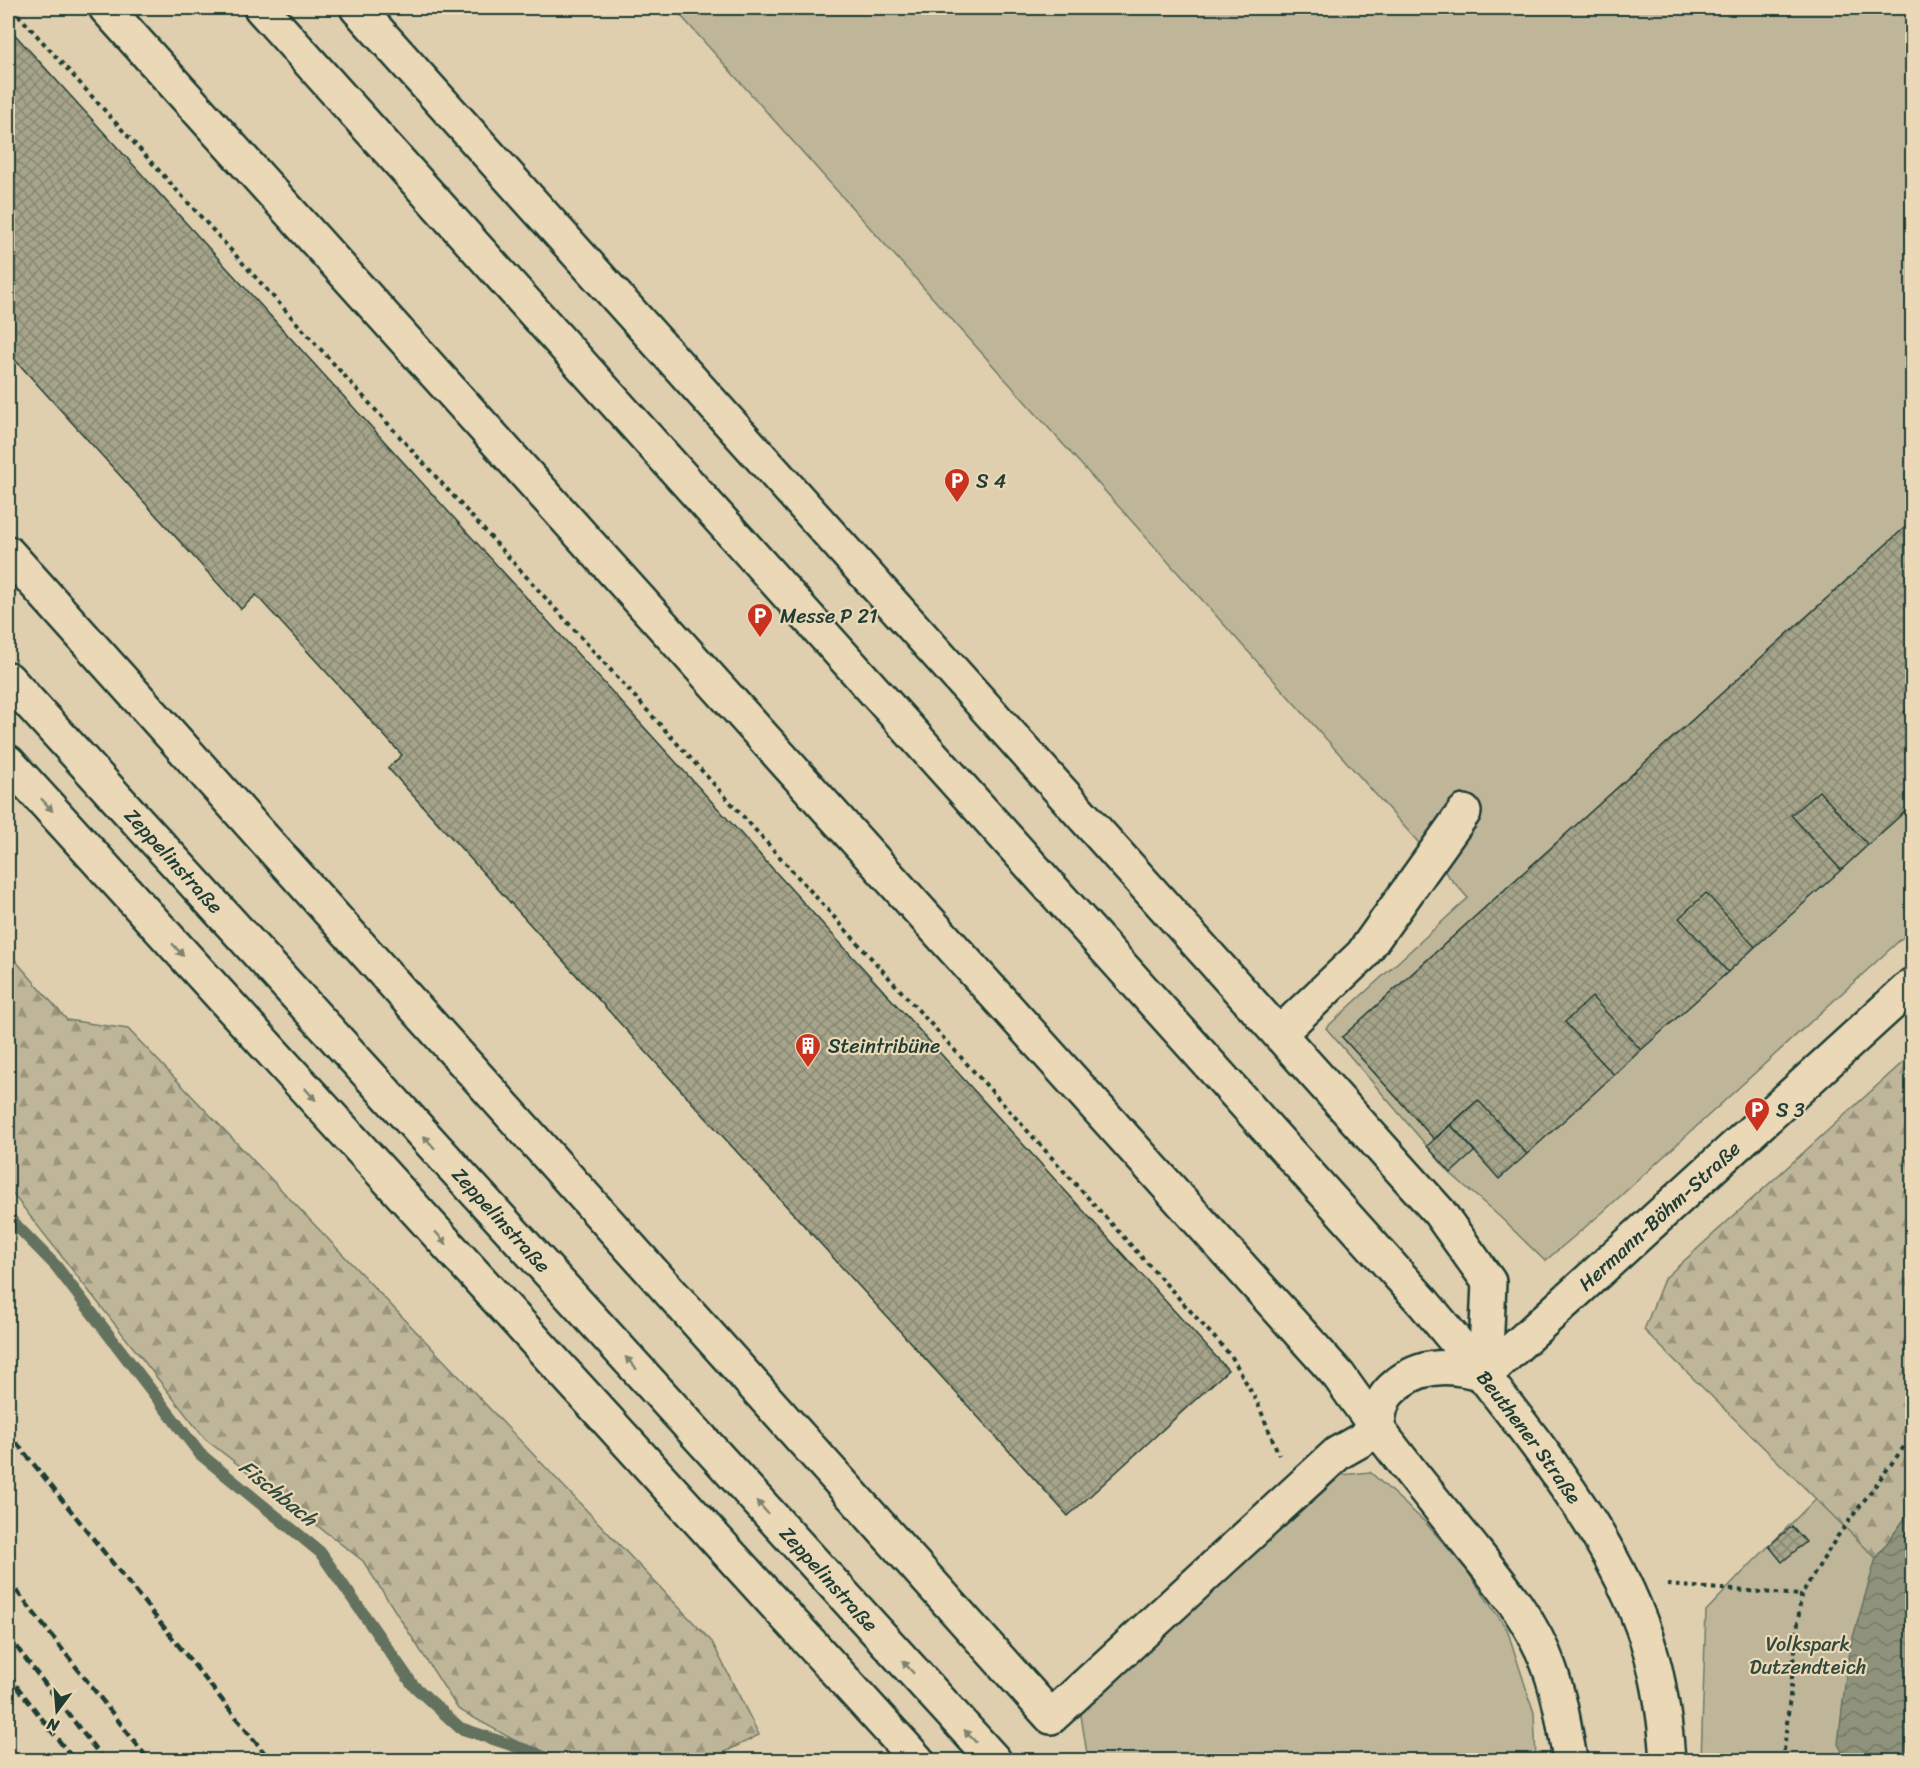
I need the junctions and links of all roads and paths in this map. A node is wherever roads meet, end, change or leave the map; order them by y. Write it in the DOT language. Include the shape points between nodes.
graph roads {
  1 [pos="12,8"];
  2 [pos="106,8"];
  3 [pos="261,8"];
  4 [pos="357,8"];
  5 [pos="8,553"];
  6 [pos="8,679"];
  7 [pos="8,762"];
  8 [pos="1464,812"];
  9 [pos="1912,985"];
  10 [pos="1280,1033"];
  11 [pos="1485,1375"];
  12 [pos="1377,1431"];
  13 [pos="1912,1436"];
  14 [pos="1299,1490"];
  15 [pos="1624,1582"];
  16 [pos="1801,1595"];
  17 [pos="917,1761"];
  18 [pos="994,1761"];
  19 [pos="1570,1761"];
  20 [pos="1668,1761"];
  21 [pos="1783,1761"];
  1 -- 14 [label="path" via="1232,1357"];
  2 -- 12 [label="street" via="1339,1376"];
  3 -- 11 [label="street"];
  4 -- 10 [label="street"];
  5 -- 14 [label="street" via="1051,1717"];
  18 -- 6 [label="street, Zeppelinstraße, one-way"];
  7 -- 17 [label="street, one-way"];
  8 -- 10 [label="street" via="1362,955"];
  9 -- 11 [label="street, Hermann-Böhm-Straße"];
  10 -- 11 [label="street" via="1439,1212 1489,1282"];
  11 -- 12 [label="street, Beuthener Straße" via="1452,1367 1435,1367 1410,1375 1388,1393"];
  11 -- 15 [label="street, Beuthener Straße" via="1572,1493"];
  12 -- 14 [label="street" via="1338,1453"];
  12 -- 19 [label="street" via="1496,1579 1536,1638 1549,1666"];
  13 -- 16 [label="path" via="1837,1537"];
  15 -- 16 [label="path"];
  15 -- 20 [label="street, Beuthener Straße" via="1652,1658"];
  16 -- 21 [label="path"];
}
